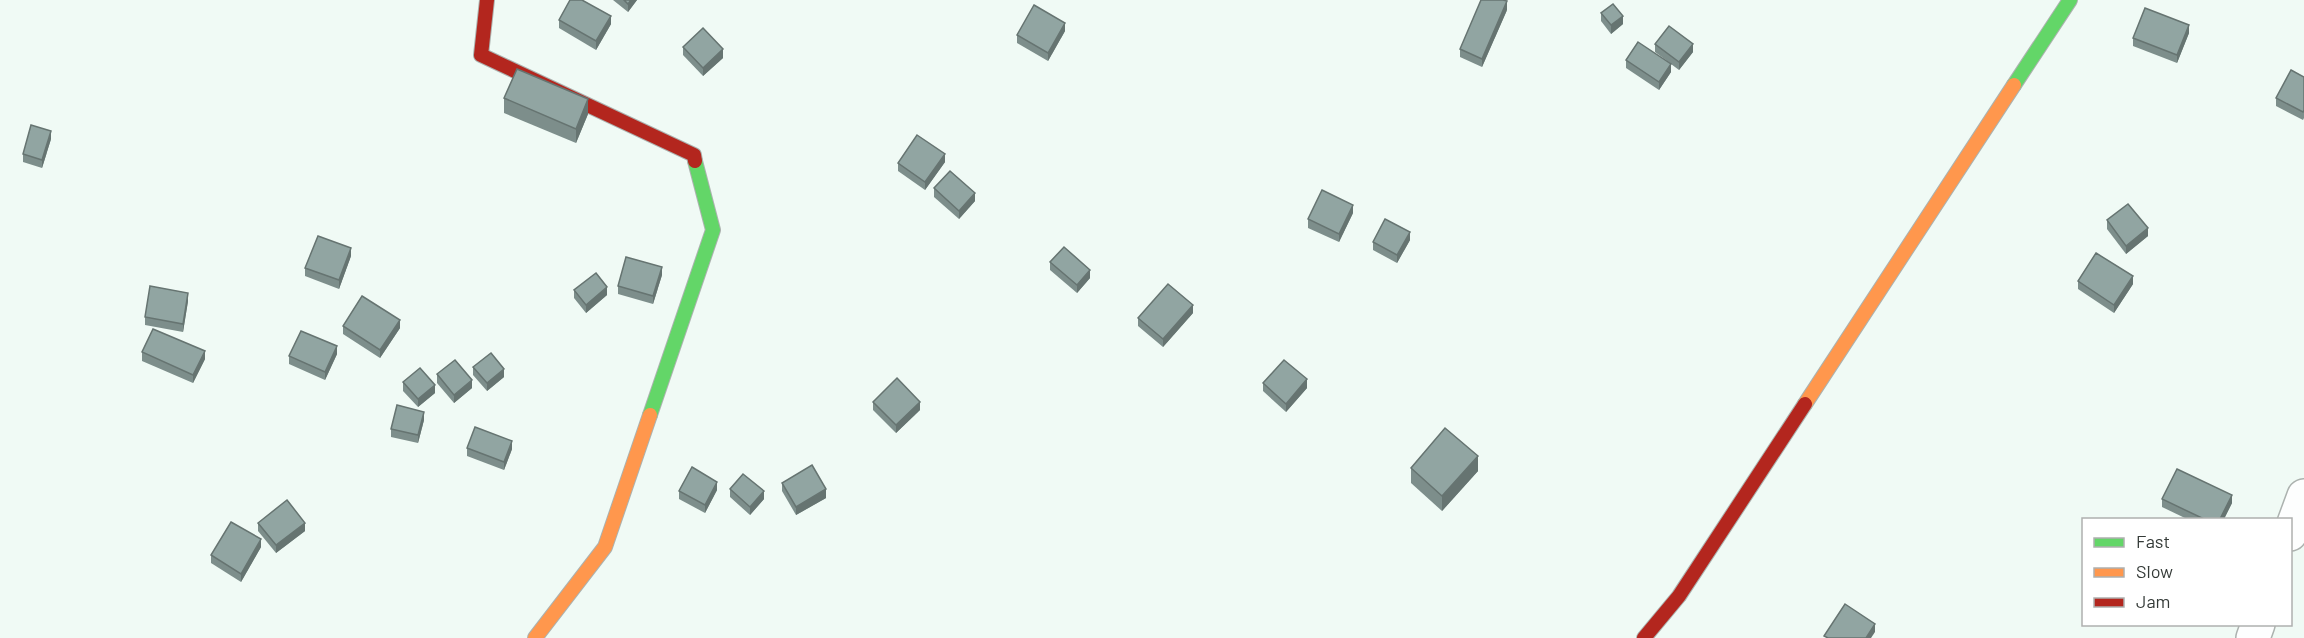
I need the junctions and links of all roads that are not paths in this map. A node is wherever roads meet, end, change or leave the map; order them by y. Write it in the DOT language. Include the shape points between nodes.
graph roads {
  1 [pos="487,0"];
  2 [pos="2070,0"];
  3 [pos="2304,496"];
  4 [pos="2292,529"];
  5 [pos="535,638"];
  6 [pos="1644,638"];
  1 -- 5 [label="street" via="481,55 694,154 713,230 605,547"];
  2 -- 6 [label="street" via="1679,596"];
  3 -- 4 [label="street"];
}
